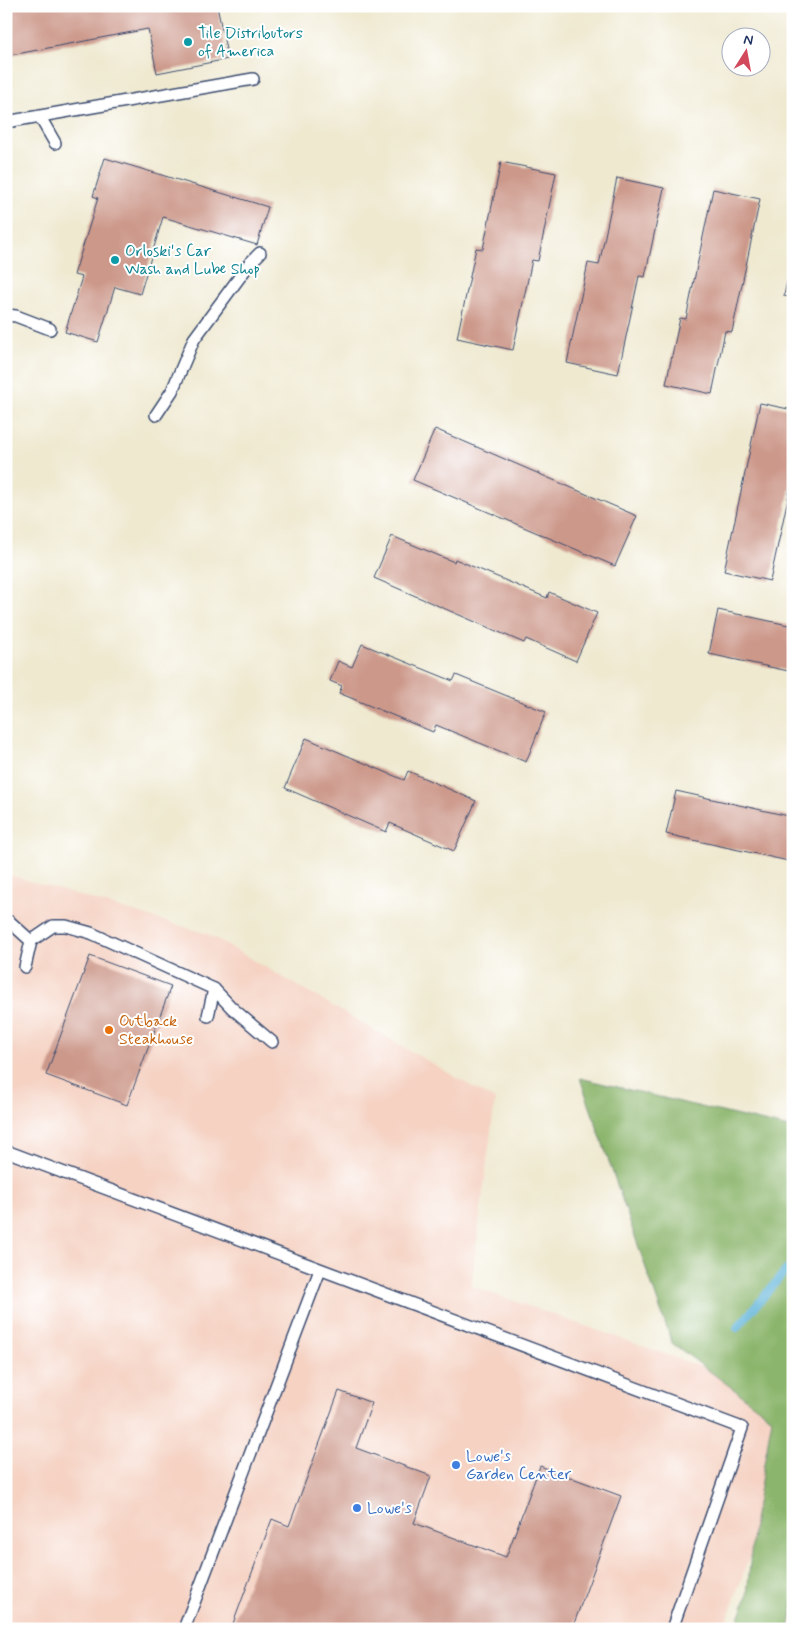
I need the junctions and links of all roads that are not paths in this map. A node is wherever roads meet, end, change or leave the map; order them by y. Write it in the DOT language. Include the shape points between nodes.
graph roads {
  1 [pos="253,79"];
  2 [pos="40,117"];
  3 [pos="6,122"];
  4 [pos="55,143"];
  5 [pos="260,253"];
  6 [pos="6,315"];
  7 [pos="50,328"];
  8 [pos="156,415"];
  9 [pos="10,922"];
  10 [pos="31,941"];
  11 [pos="25,967"];
  12 [pos="214,988"];
  13 [pos="208,1016"];
  14 [pos="272,1042"];
  15 [pos="6,1151"];
  16 [pos="320,1270"];
  17 [pos="184,1629"];
  18 [pos="672,1629"];
  1 -- 2 [label="lane"];
  2 -- 3 [label="lane"];
  2 -- 4 [label="lane"];
  5 -- 8 [label="lane" via="194,339 172,391"];
  6 -- 7 [label="lane"];
  9 -- 10 [label="lane"];
  10 -- 11 [label="lane"];
  10 -- 12 [label="lane" via="53,926 66,926 91,933"];
  12 -- 13 [label="lane"];
  12 -- 14 [label="lane"];
  15 -- 16 [label="lane"];
  16 -- 17 [label="lane"];
  16 -- 18 [label="lane" via="742,1428"];
}
